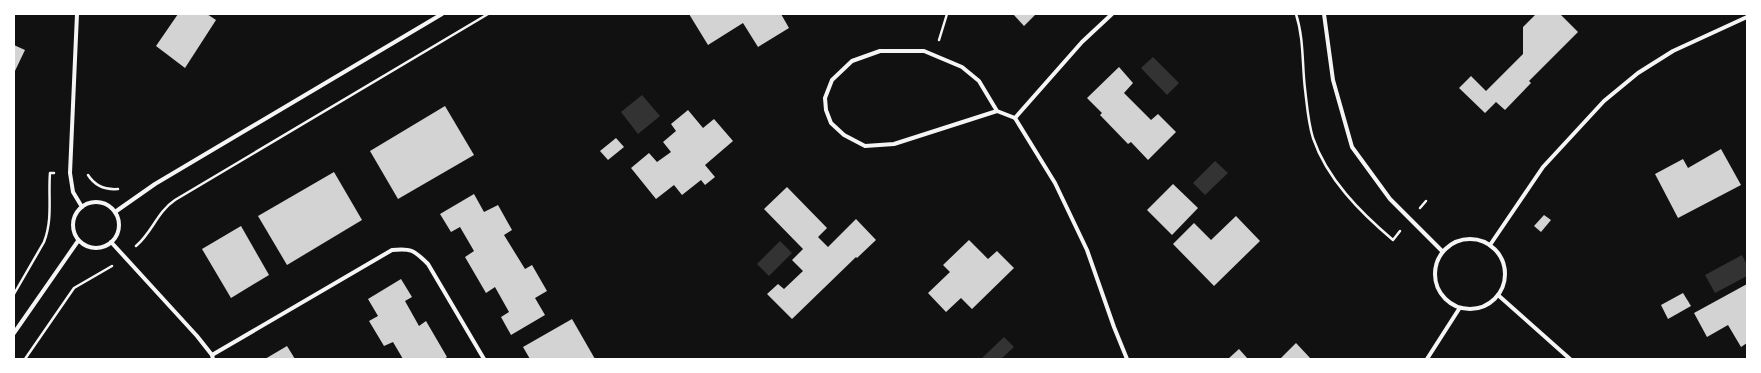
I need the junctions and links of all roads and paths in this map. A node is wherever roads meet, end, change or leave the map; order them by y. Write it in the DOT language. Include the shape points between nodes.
graph roads {
  1 [pos="77,14"];
  2 [pos="442,14"];
  3 [pos="488,14"];
  4 [pos="1112,14"];
  5 [pos="1324,14"];
  6 [pos="1747,16"];
  7 [pos="997,111"];
  8 [pos="1015,118"];
  9 [pos="82,207"];
  10 [pos="115,212"];
  11 [pos="161,213"];
  12 [pos="78,241"];
  13 [pos="111,242"];
  14 [pos="1490,245"];
  15 [pos="1442,251"];
  16 [pos="33,261"];
  17 [pos="74,288"];
  18 [pos="14,294"];
  19 [pos="1498,295"];
  20 [pos="1459,309"];
  21 [pos="14,333"];
  22 [pos="212,357"];
  23 [pos="25,359"];
  24 [pos="484,359"];
  25 [pos="1127,359"];
  26 [pos="1427,359"];
  27 [pos="1570,359"];
  1 -- 9 [label="street" via="70,173 73,192"];
  2 -- 10 [label="street" via="155,184"];
  3 -- 11 [label="path" via="175,200"];
  4 -- 8 [label="street" via="1082,42"];
  5 -- 15 [label="street" via="1334,80 1352,147 1390,199"];
  6 -- 14 [label="street" via="1672,51 1638,73 1604,101 1543,167"];
  7 -- 7 [label="street" via="979,81 962,67 924,51 880,51 852,61 832,80 825,98 826,110 832,123 844,135 865,146 894,144"];
  7 -- 8 [label="street"];
  8 -- 25 [label="street" via="1055,183 1087,250"];
  9 -- 10 [label="street" via="90,203 104,203"];
  9 -- 12 [label="street" via="73,218 74,234"];
  10 -- 13 [label="street" via="119,226"];
  12 -- 13 [label="street" via="92,248 101,248"];
  12 -- 21 [label="street"];
  13 -- 22 [label="street"];
  14 -- 15 [label="street" via="1476,240 1460,240"];
  14 -- 19 [label="street" via="1498,253 1505,274"];
  15 -- 20 [label="street" via="1434,273 1436,284 1449,303"];
  16 -- 18 [label="path"];
  17 -- 23 [label="path"];
  19 -- 20 [label="street" via="1480,308"];
  19 -- 27 [label="street"];
  20 -- 26 [label="street"];
  22 -- 24 [label="street" via="392,250 405,249 415,251 428,264"];
}
